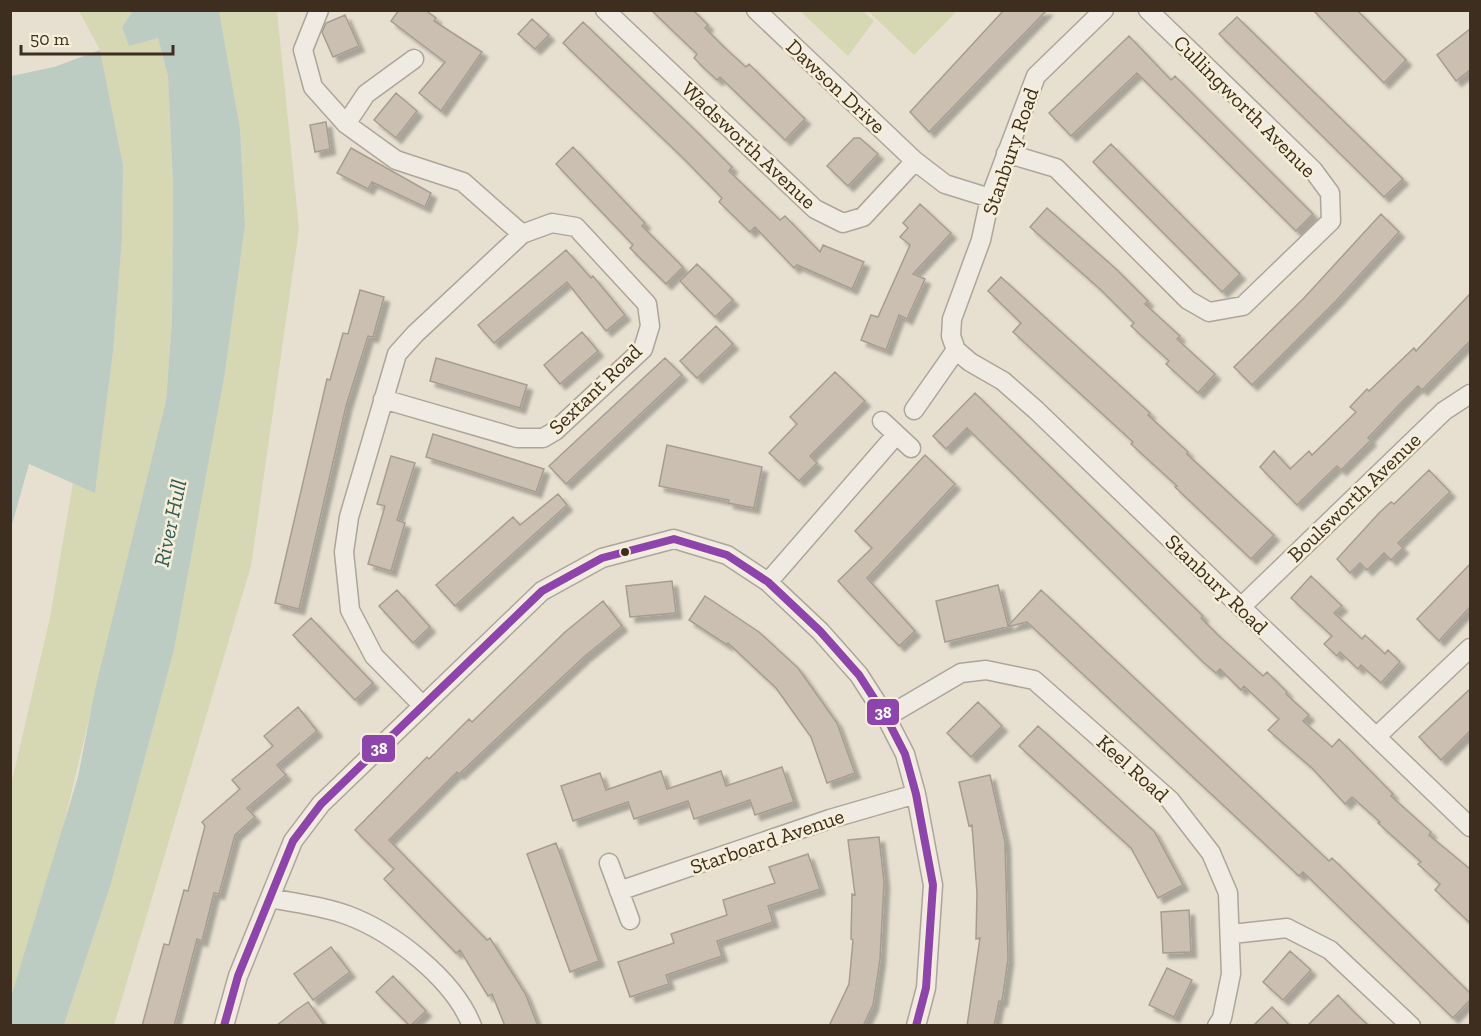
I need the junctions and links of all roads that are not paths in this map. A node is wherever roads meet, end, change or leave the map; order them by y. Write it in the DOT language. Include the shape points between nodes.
graph roads {
  1 [pos="319,10"];
  2 [pos="604,10"];
  3 [pos="756,10"];
  4 [pos="1104,10"];
  5 [pos="1148,10"];
  6 [pos="414,59"];
  7 [pos="346,124"];
  8 [pos="1006,153"];
  9 [pos="915,161"];
  10 [pos="990,198"];
  11 [pos="522,234"];
  12 [pos="957,350"];
  13 [pos="1470,394"];
  14 [pos="383,399"];
  15 [pos="914,410"];
  16 [pos="882,421"];
  17 [pos="896,435"];
  18 [pos="911,448"];
  19 [pos="768,582"];
  20 [pos="1241,607"];
  21 [pos="1470,648"];
  22 [pos="422,705"];
  23 [pos="886,717"];
  24 [pos="1376,737"];
  25 [pos="916,794"];
  26 [pos="1470,827"];
  27 [pos="609,862"];
  28 [pos="619,891"];
  29 [pos="270,898"];
  30 [pos="630,920"];
  31 [pos="1232,934"];
  32 [pos="224,1026"];
  33 [pos="472,1026"];
  34 [pos="916,1026"];
  35 [pos="1218,1026"];
  36 [pos="1411,1026"];
  1 -- 7 [label="street" via="303,50 313,87"];
  2 -- 9 [label="street, Wadsworth Avenue" via="815,209 843,223 863,217"];
  3 -- 9 [label="street, Dawson Drive"];
  4 -- 8 [label="street, Stanbury Road" via="1036,76"];
  5 -- 8 [label="street, Cullingworth Avenue" via="1313,171 1330,193 1331,221 1243,306 1209,312 1188,300 1056,168"];
  6 -- 7 [label="street" via="366,94"];
  7 -- 11 [label="street" via="396,160 463,182"];
  8 -- 10 [label="street, Stanbury Road"];
  9 -- 10 [label="street" via="945,184"];
  10 -- 12 [label="street, Stanbury Road" via="981,240 952,319 951,336"];
  11 -- 14 [label="street, Sextant Road" via="397,354"];
  11 -- 14 [label="street, Sextant Road" via="552,223 576,227 647,304 650,326 643,349 543,438 517,438"];
  12 -- 15 [label="street"];
  12 -- 20 [label="street, Stanbury Road" via="1003,381 1036,410"];
  13 -- 20 [label="street, Boulsworth Avenue" via="1444,411"];
  14 -- 22 [label="street, Sextant Road" via="349,517 344,552 350,610 374,656"];
  16 -- 17 [label="street"];
  17 -- 18 [label="street"];
  17 -- 19 [label="street"];
  19 -- 22 [label="street" via="727,555 674,539 603,558 542,591"];
  19 -- 23 [label="street" via="859,675"];
  20 -- 24 [label="street, Stanbury Road"];
  21 -- 24 [label="street"];
  22 -- 29 [label="street" via="321,804 293,841"];
  23 -- 25 [label="street" via="905,754"];
  23 -- 31 [label="street, Keel Road" via="961,673 986,670 1034,680 1170,800 1191,826 1211,853 1228,893"];
  24 -- 26 [label="street, Stanbury Road"];
  25 -- 28 [label="street, Starboard Avenue"];
  25 -- 34 [label="street" via="933,885 926,988"];
  27 -- 28 [label="street"];
  28 -- 30 [label="street"];
  29 -- 32 [label="street" via="238,976"];
  29 -- 33 [label="street" via="346,914 388,934 429,967 465,1009"];
  31 -- 35 [label="street, Keel Road" via="1231,974"];
  31 -- 36 [label="street" via="1287,928 1330,950"];
}
